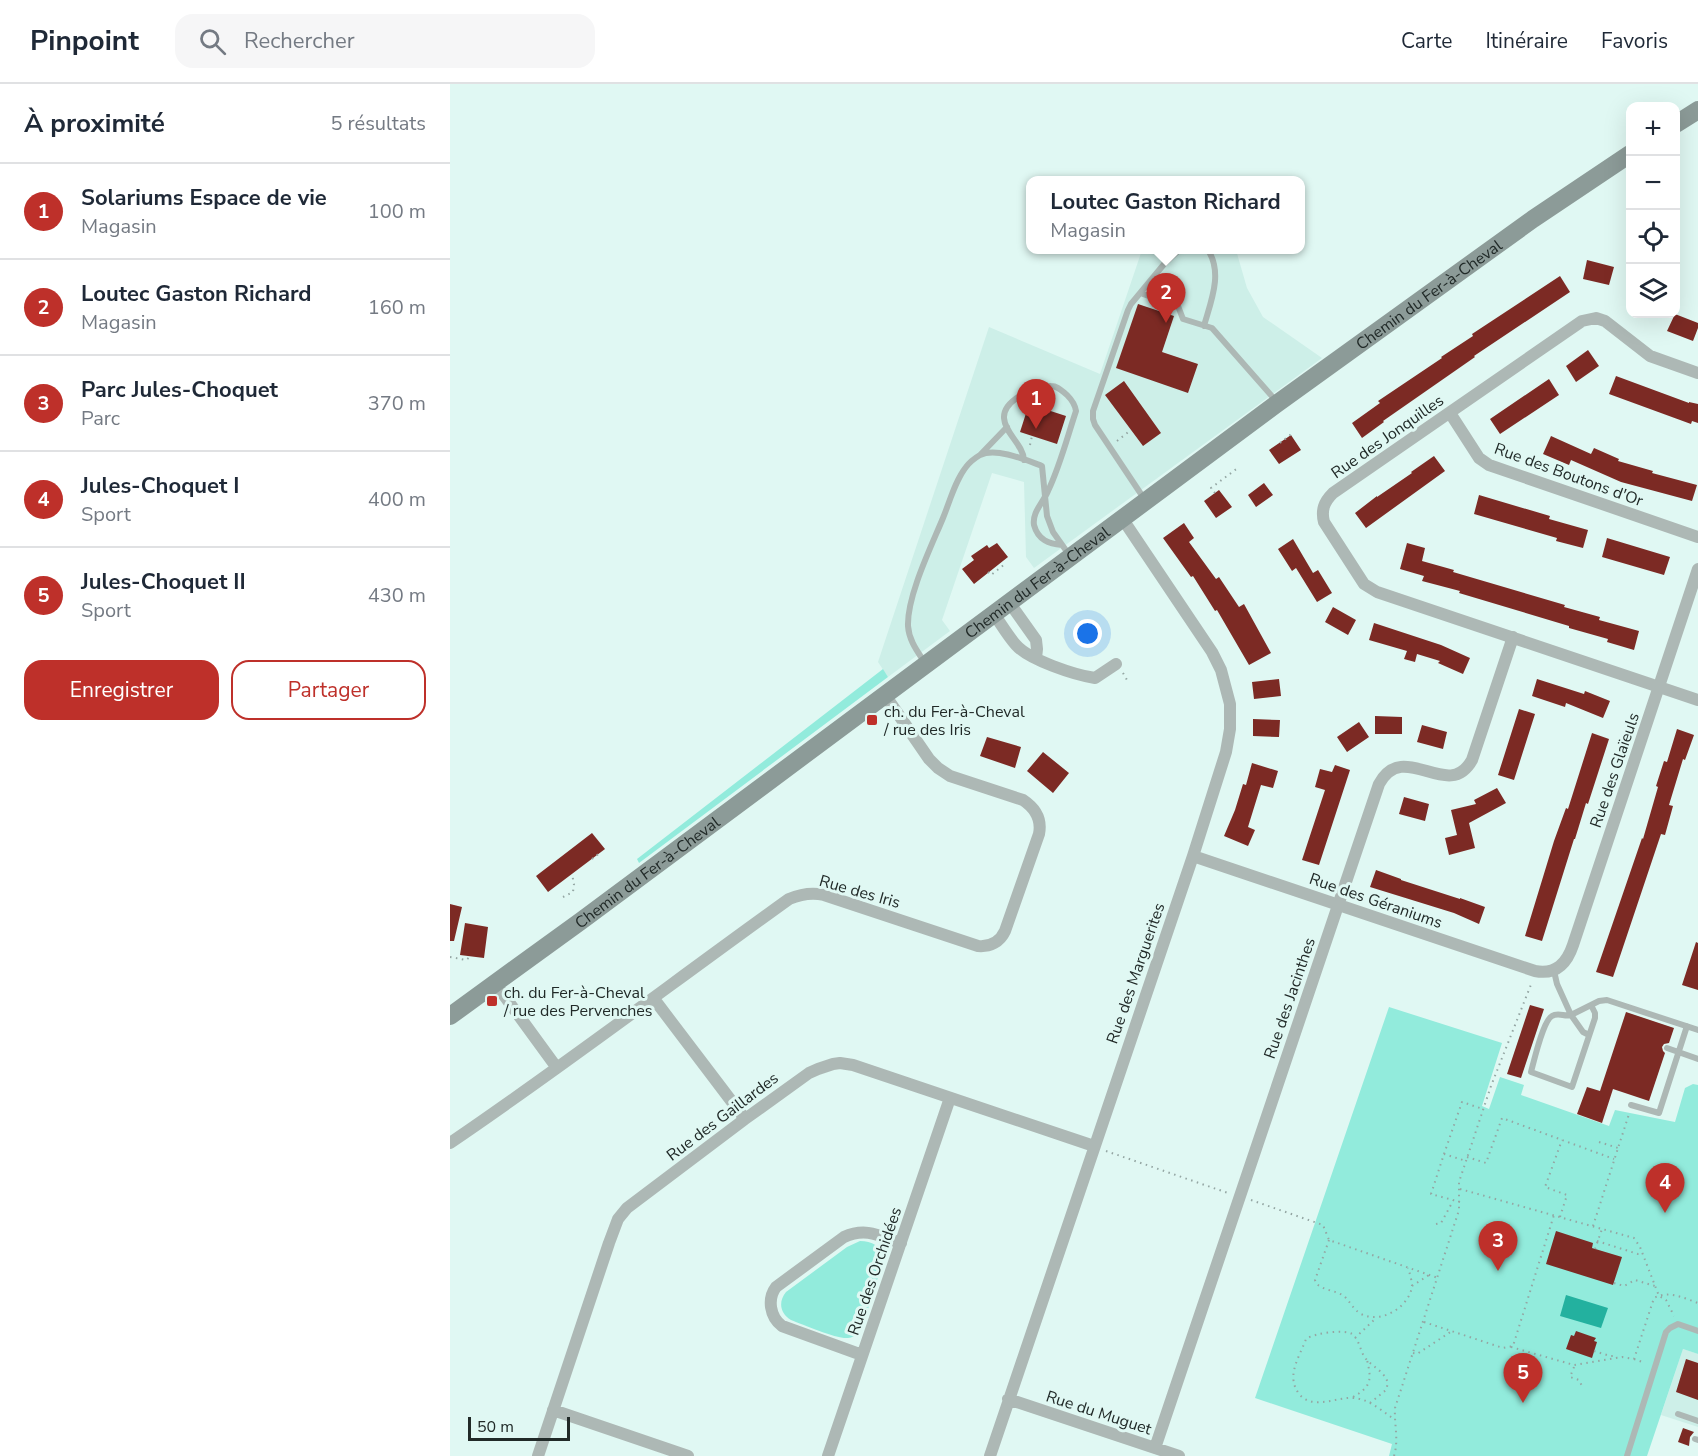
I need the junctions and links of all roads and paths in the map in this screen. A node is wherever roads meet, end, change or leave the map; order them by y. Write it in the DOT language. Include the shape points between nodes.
graph roads {
  1 [pos="1698,110"];
  2 [pos="1680,121"];
  3 [pos="1627,156"];
  4 [pos="1174,254"];
  5 [pos="1210,254"];
  6 [pos="1140,293"];
  7 [pos="1204,326"];
  8 [pos="1698,373"];
  9 [pos="1278,402"];
  10 [pos="1450,413"];
  11 [pos="1007,427"];
  12 [pos="1131,430"];
  13 [pos="1294,432"];
  14 [pos="1032,436"];
  15 [pos="1031,442"];
  16 [pos="1280,443"];
  17 [pos="1109,447"];
  18 [pos="980,456"];
  19 [pos="1024,460"];
  20 [pos="1239,467"];
  21 [pos="1215,493"];
  22 [pos="1045,498"];
  23 [pos="1146,501"];
  24 [pos="1122,518"];
  25 [pos="1698,537"];
  26 [pos="1067,551"];
  27 [pos="1005,564"];
  28 [pos="1698,569"];
  29 [pos="988,572"];
  30 [pos="1009,603"];
  31 [pos="994,614"];
  32 [pos="1513,638"];
  33 [pos="1036,658"];
  34 [pos="926,664"];
  35 [pos="1116,664"];
  36 [pos="1660,687"];
  37 [pos="885,695"];
  38 [pos="1698,700"];
  39 [pos="601,852"];
  40 [pos="1193,856"];
  41 [pos="592,859"];
  42 [pos="572,874"];
  43 [pos="563,897"];
  44 [pos="1338,905"];
  45 [pos="471,956"];
  46 [pos="450,957"];
  47 [pos="1551,971"];
  48 [pos="1533,980"];
  49 [pos="495,983"];
  50 [pos="654,999"];
  51 [pos="1591,1005"];
  52 [pos="450,1016"];
  53 [pos="1571,1016"];
  54 [pos="1687,1026"];
  55 [pos="1698,1030"];
  56 [pos="1589,1035"];
  57 [pos="1667,1048"];
  58 [pos="1679,1052"];
  59 [pos="1698,1059"];
  60 [pos="557,1068"];
  61 [pos="950,1098"];
  62 [pos="1631,1105"];
  63 [pos="1483,1109"];
  64 [pos="1628,1116"];
  65 [pos="745,1119"];
  66 [pos="1562,1140"];
  67 [pos="1599,1142"];
  68 [pos="450,1143"];
  69 [pos="1098,1148"];
  70 [pos="1618,1148"];
  71 [pos="1444,1154"];
  72 [pos="1467,1157"];
  73 [pos="1614,1159"];
  74 [pos="1466,1161"];
  75 [pos="1460,1189"];
  76 [pos="1231,1194"];
  77 [pos="1250,1200"];
  78 [pos="1453,1200"];
  79 [pos="1460,1204"];
  80 [pos="1465,1207"];
  81 [pos="1554,1215"];
  82 [pos="1560,1217"];
  83 [pos="1436,1224"];
  84 [pos="1593,1226"];
  85 [pos="1602,1228"];
  86 [pos="1329,1240"];
  87 [pos="1597,1241"];
  88 [pos="901,1243"];
  89 [pos="1595,1249"];
  90 [pos="1643,1254"];
  91 [pos="1408,1268"];
  92 [pos="1429,1275"];
  93 [pos="1438,1278"];
  94 [pos="1614,1283"];
  95 [pos="1412,1286"];
  96 [pos="1655,1286"];
  97 [pos="1659,1296"];
  98 [pos="1698,1303"];
  99 [pos="1669,1307"];
  100 [pos="1376,1318"];
  101 [pos="1424,1322"];
  102 [pos="1452,1331"];
  103 [pos="1698,1331"];
  104 [pos="1355,1338"];
  105 [pos="1510,1347"];
  106 [pos="1594,1351"];
  107 [pos="1413,1353"];
  108 [pos="862,1355"];
  109 [pos="1617,1358"];
  110 [pos="1634,1359"];
  111 [pos="1367,1360"];
  112 [pos="1574,1365"];
  113 [pos="1655,1366"];
  114 [pos="1582,1386"];
  115 [pos="1351,1398"];
  116 [pos="1008,1399"];
  117 [pos="1370,1403"];
  118 [pos="553,1410"];
  119 [pos="1678,1414"];
  120 [pos="1394,1419"];
  121 [pos="1698,1421"];
  122 [pos="1155,1448"];
  123 [pos="538,1456"];
  124 [pos="687,1456"];
  125 [pos="828,1456"];
  126 [pos="990,1456"];
  127 [pos="1179,1456"];
  128 [pos="1394,1456"];
  129 [pos="1628,1456"];
  1 -- 2 [label="street"];
  3 -- 9 [label="street, Chemin du Fer-à-Cheval"];
  4 -- 6 [label="lane"];
  5 -- 7 [label="lane" via="1216,280"];
  6 -- 7 [label="lane" via="1178,306 1183,319"];
  6 -- 17 [label="lane" via="1124,319 1094,411 1095,425"];
  7 -- 9 [label="lane" via="1212,328"];
  8 -- 10 [label="street, Rue des Jonquilles" via="1654,358 1605,321 1589,319"];
  9 -- 23 [label="street, Chemin du Fer-à-Cheval"];
  10 -- 25 [label="street, Rue des Boutons d'Or" via="1479,458 1488,465"];
  10 -- 32 [label="street, Rue des Jonquilles" via="1333,493 1324,504 1322,517 1368,588"];
  11 -- 18 [label="lane"];
  11 -- 19 [label="lane" via="1022,449"];
  11 -- 22 [label="lane" via="1004,419 1011,402 1034,389 1053,386 1075,406"];
  12 -- 17 [label="path"];
  13 -- 16 [label="path"];
  14 -- 15 [label="path"];
  17 -- 23 [label="lane"];
  18 -- 19 [label="lane" via="998,453"];
  18 -- 34 [label="lane" via="963,472 910,608 910,637"];
  19 -- 22 [label="lane" via="1042,466"];
  20 -- 21 [label="path" via="1211,488"];
  22 -- 26 [label="lane" via="1050,525"];
  22 -- 26 [label="lane" via="1034,517 1036,530 1039,536"];
  23 -- 24 [label="street, Chemin du Fer-à-Cheval"];
  24 -- 26 [label="street, Chemin du Fer-à-Cheval"];
  24 -- 40 [label="street, Rue des Marguerites" via="1212,651 1228,692 1228,744"];
  26 -- 30 [label="street, Chemin du Fer-à-Cheval"];
  27 -- 29 [label="path" via="991,575"];
  28 -- 36 [label="street, Rue des Glaïeuls"];
  30 -- 31 [label="street, Chemin du Fer-à-Cheval"];
  30 -- 33 [label="street" via="1035,640"];
  31 -- 33 [label="street" via="1016,645"];
  31 -- 34 [label="street, Chemin du Fer-à-Cheval"];
  32 -- 36 [label="street, Rue des Jonquilles"];
  32 -- 44 [label="street, Rue des Jacinthes" via="1469,765 1453,776 1408,766 1387,773 1379,784"];
  33 -- 35 [label="street" via="1095,678"];
  34 -- 37 [label="street, Chemin du Fer-à-Cheval"];
  36 -- 38 [label="street, Rue des Jonquilles"];
  36 -- 47 [label="street, Rue des Glaïeuls" via="1569,956"];
  37 -- 49 [label="street, Chemin du Fer-à-Cheval"];
  37 -- 50 [label="street, Rue des Iris" via="938,768 956,778 1023,800 1036,814 1039,834 1003,936 990,945 978,946 824,895 800,895 789,899"];
  39 -- 41 [label="path"];
  40 -- 44 [label="street, Rue des Géraniums"];
  40 -- 69 [label="street, Rue des Marguerites"];
  42 -- 43 [label="path" via="573,892"];
  44 -- 47 [label="street, Rue des Géraniums" via="1536,971"];
  44 -- 122 [label="street, Rue des Jacinthes"];
  45 -- 46 [label="path" via="466,960"];
  47 -- 53 [label="lane"];
  48 -- 63 [label="path"];
  49 -- 52 [label="street, Chemin du Fer-à-Cheval"];
  49 -- 60 [label="street"];
  50 -- 60 [label="street, Rue des Iris"];
  50 -- 65 [label="street"];
  51 -- 53 [label="lane"];
  51 -- 54 [label="lane" via="1612,1001"];
  51 -- 56 [label="lane" via="1595,1018"];
  53 -- 56 [label="lane"];
  53 -- 56 [label="lane" via="1555,1014 1548,1020 1531,1072 1572,1087"];
  54 -- 55 [label="lane"];
  54 -- 58 [label="lane"];
  57 -- 58 [label="lane"];
  58 -- 59 [label="lane"];
  58 -- 62 [label="lane" via="1659,1113"];
  60 -- 68 [label="street, Rue des Iris"];
  61 -- 65 [label="street, Rue des Gaillardes" via="840,1063 809,1073"];
  61 -- 69 [label="street, Rue des Gaillardes"];
  61 -- 88 [label="street, Rue des Orchidées"];
  63 -- 71 [label="path" via="1462,1102"];
  63 -- 72 [label="path"];
  64 -- 70 [label="path"];
  65 -- 118 [label="street, Rue des Gaillardes" via="621,1215"];
  66 -- 72 [label="path" via="1502,1118 1486,1162"];
  66 -- 73 [label="path"];
  66 -- 82 [label="path" via="1545,1187 1567,1195"];
  67 -- 70 [label="path"];
  69 -- 76 [label="path"];
  69 -- 116 [label="street, Rue des Marguerites"];
  70 -- 73 [label="path"];
  71 -- 74 [label="path"];
  71 -- 78 [label="path" via="1431,1194"];
  72 -- 74 [label="path"];
  73 -- 84 [label="path"];
  74 -- 75 [label="path"];
  75 -- 79 [label="path"];
  75 -- 81 [label="path"];
  77 -- 86 [label="path" via="1323,1225"];
  78 -- 79 [label="path"];
  78 -- 83 [label="path" via="1441,1223"];
  79 -- 80 [label="path"];
  79 -- 93 [label="path"];
  81 -- 82 [label="path"];
  81 -- 105 [label="path"];
  82 -- 84 [label="path"];
  84 -- 85 [label="path"];
  85 -- 87 [label="path"];
  85 -- 90 [label="path" via="1634,1238"];
  86 -- 91 [label="path"];
  86 -- 100 [label="path" via="1316,1283 1344,1296 1362,1314"];
  87 -- 89 [label="path"];
  87 -- 90 [label="path"];
  88 -- 108 [label="street, Rue des Orchidées"];
  88 -- 108 [label="street" via="869,1232 851,1234 776,1287 771,1295 777,1323"];
  90 -- 96 [label="path"];
  91 -- 92 [label="path"];
  91 -- 95 [label="path"];
  92 -- 93 [label="path"];
  92 -- 95 [label="path"];
  93 -- 101 [label="path"];
  94 -- 96 [label="path" via="1624,1286 1635,1280"];
  95 -- 100 [label="path" via="1395,1310"];
  96 -- 97 [label="path"];
  97 -- 98 [label="path" via="1672,1295"];
  97 -- 99 [label="path"];
  97 -- 110 [label="path" via="1653,1300"];
  100 -- 104 [label="path"];
  101 -- 102 [label="path"];
  101 -- 107 [label="path"];
  102 -- 105 [label="path"];
  102 -- 107 [label="path"];
  103 -- 113 [label="lane" via="1678,1324 1670,1328"];
  104 -- 111 [label="path"];
  104 -- 115 [label="path" via="1347,1332 1310,1336 1293,1376 1293,1383 1304,1399 1320,1403"];
  105 -- 112 [label="path"];
  106 -- 109 [label="path"];
  107 -- 120 [label="path"];
  108 -- 125 [label="street, Rue des Orchidées"];
  109 -- 110 [label="path"];
  109 -- 112 [label="path"];
  110 -- 113 [label="path"];
  111 -- 115 [label="path" via="1371,1373 1367,1388"];
  111 -- 117 [label="path" via="1383,1372 1388,1383 1386,1390"];
  112 -- 114 [label="path" via="1570,1377"];
  113 -- 129 [label="lane"];
  115 -- 117 [label="path"];
  116 -- 122 [label="street, Rue du Muguet"];
  116 -- 126 [label="street, Rue des Marguerites"];
  117 -- 120 [label="path"];
  118 -- 123 [label="street, Rue des Gaillardes"];
  118 -- 124 [label="street"];
  119 -- 121 [label="lane"];
  120 -- 128 [label="path"];
  122 -- 127 [label="street, Rue du Muguet"];
}
